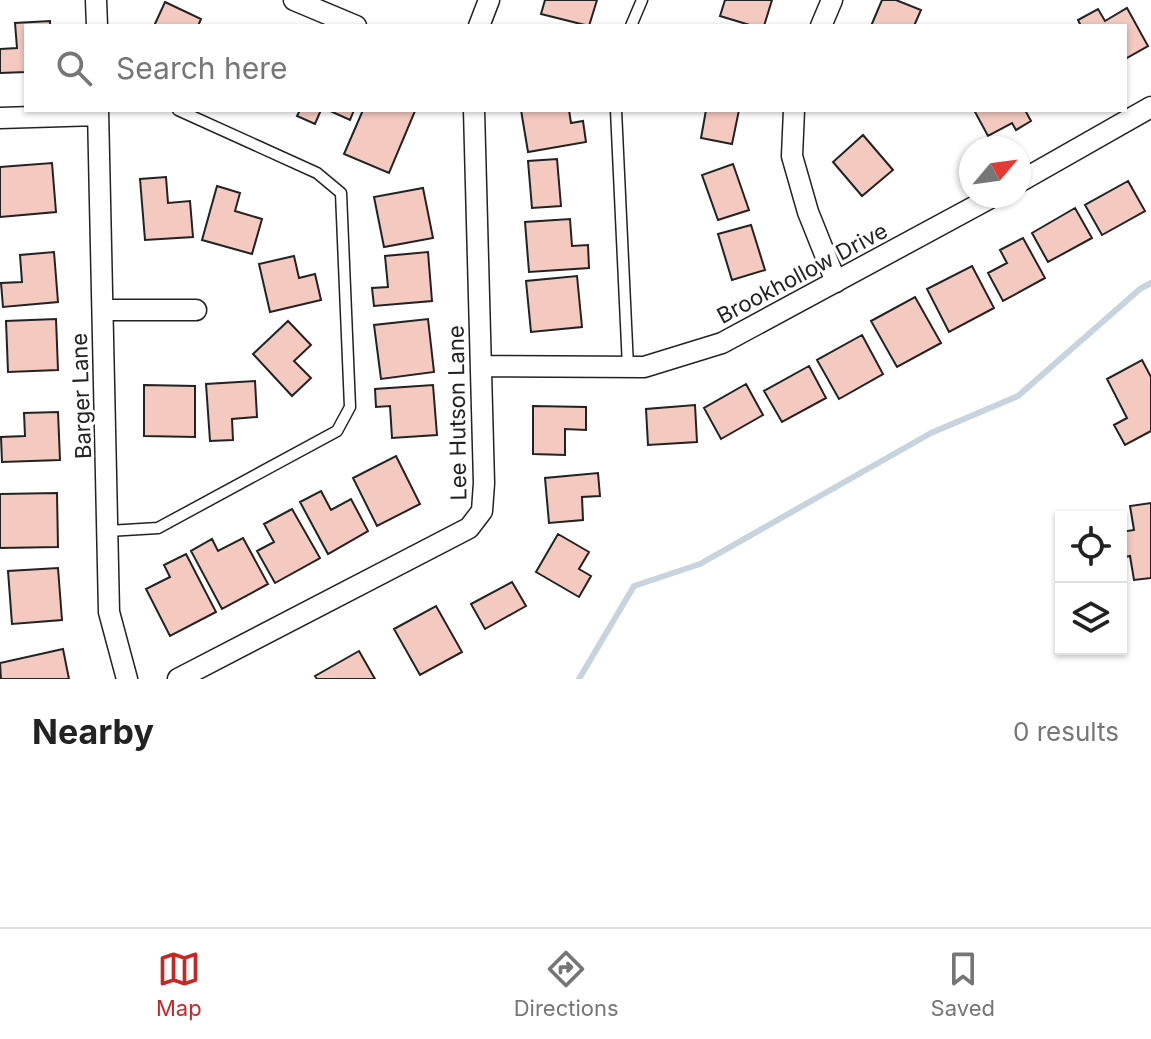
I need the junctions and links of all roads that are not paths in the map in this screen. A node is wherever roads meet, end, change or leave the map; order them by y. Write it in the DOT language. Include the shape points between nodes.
graph roads {
  1 [pos="96,0"];
  2 [pos="294,0"];
  3 [pos="489,0"];
  4 [pos="642,0"];
  5 [pos="832,0"];
  6 [pos="97,24"];
  7 [pos="351,24"];
  8 [pos="480,24"];
  9 [pos="632,24"];
  10 [pos="822,24"];
  11 [pos="1151,107"];
  12 [pos="98,112"];
  13 [pos="182,112"];
  14 [pos="474,112"];
  15 [pos="616,112"];
  16 [pos="794,112"];
  17 [pos="0,118"];
  18 [pos="1031,175"];
  19 [pos="972,208"];
  20 [pos="836,282"];
  21 [pos="103,310"];
  22 [pos="196,310"];
  23 [pos="481,366"];
  24 [pos="628,367"];
  25 [pos="108,531"];
  26 [pos="127,679"];
  27 [pos="178,679"];
  1 -- 6 [label="street"];
  2 -- 7 [label="street"];
  3 -- 8 [label="street"];
  4 -- 9 [label="lane"];
  5 -- 10 [label="street"];
  11 -- 18 [label="street"];
  12 -- 17 [label="street"];
  12 -- 21 [label="street, Barger Lane"];
  13 -- 25 [label="lane" via="317,173 341,193 350,407 337,431 158,528"];
  14 -- 23 [label="street, Lee Hutson Lane"];
  15 -- 24 [label="lane"];
  16 -- 20 [label="street" via="792,156"];
  19 -- 20 [label="street, Brookhollow Drive"];
  20 -- 24 [label="street, Brookhollow Drive" via="722,343"];
  21 -- 22 [label="street"];
  21 -- 25 [label="street, Barger Lane"];
  23 -- 24 [label="street, Brookhollow Drive"];
  23 -- 27 [label="street, Lee Hutson Lane" via="482,511 469,528"];
  25 -- 26 [label="street, Barger Lane" via="109,612"];
}
